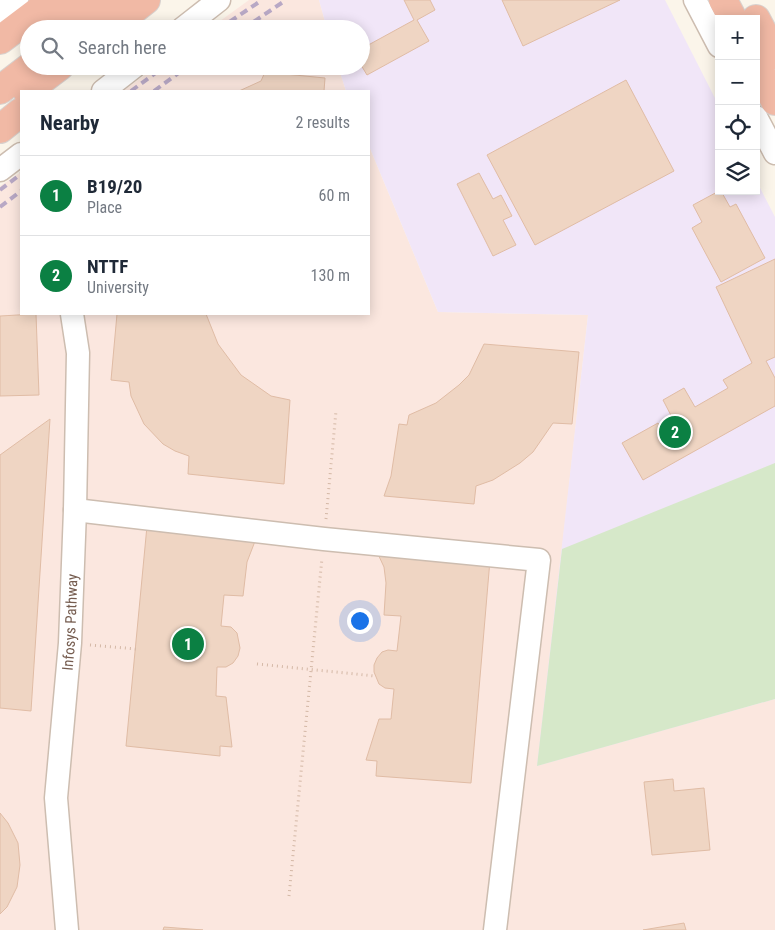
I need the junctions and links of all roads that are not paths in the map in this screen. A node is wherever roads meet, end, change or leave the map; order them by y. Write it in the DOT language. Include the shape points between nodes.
graph roads {
  1 [pos="17,0"];
  2 [pos="53,0"];
  3 [pos="79,0"];
  4 [pos="116,0"];
  5 [pos="146,0"];
  6 [pos="164,0"];
  7 [pos="219,0"];
  8 [pos="695,0"];
  9 [pos="723,0"];
  10 [pos="746,0"];
  11 [pos="0,13"];
  12 [pos="731,15"];
  13 [pos="754,15"];
  14 [pos="26,20"];
  15 [pos="53,20"];
  16 [pos="90,20"];
  17 [pos="120,20"];
  18 [pos="139,20"];
  19 [pos="193,20"];
  20 [pos="20,25"];
  21 [pos="760,32"];
  22 [pos="715,38"];
  23 [pos="0,40"];
  24 [pos="20,46"];
  25 [pos="767,54"];
  26 [pos="0,61"];
  27 [pos="20,75"];
  28 [pos="48,75"];
  29 [pos="68,75"];
  30 [pos="123,75"];
  31 [pos="0,90"];
  32 [pos="28,90"];
  33 [pos="49,90"];
  34 [pos="104,90"];
  35 [pos="20,97"];
  36 [pos="775,101"];
  37 [pos="0,112"];
  38 [pos="20,113"];
  39 [pos="760,125"];
  40 [pos="0,129"];
  41 [pos="775,153"];
  42 [pos="20,155"];
  43 [pos="0,170"];
  44 [pos="72,315"];
  45 [pos="75,510"];
  46 [pos="67,930"];
  47 [pos="496,930"];
  1 -- 11 [label="street"];
  2 -- 14 [label="highway"];
  3 -- 15 [label="highway"];
  4 -- 16 [label="highway"];
  5 -- 17 [label="highway"];
  6 -- 18 [label="highway"];
  7 -- 19 [label="street"];
  8 -- 22 [label="street"];
  9 -- 12 [label="highway"];
  10 -- 13 [label="highway"];
  20 -- 23 [label="highway"];
  21 -- 25 [label="highway"];
  24 -- 26 [label="highway"];
  25 -- 36 [label="highway"];
  27 -- 31 [label="highway"];
  28 -- 32 [label="highway"];
  29 -- 33 [label="highway"];
  30 -- 34 [label="street"];
  35 -- 37 [label="highway"];
  38 -- 40 [label="highway"];
  39 -- 41 [label="street"];
  42 -- 43 [label="street"];
  44 -- 45 [label="street, Infosys Pathway" via="78,353"];
  45 -- 46 [label="street, Infosys Pathway" via="70,644 56,798"];
  45 -- 47 [label="street" via="539,560"];
}
